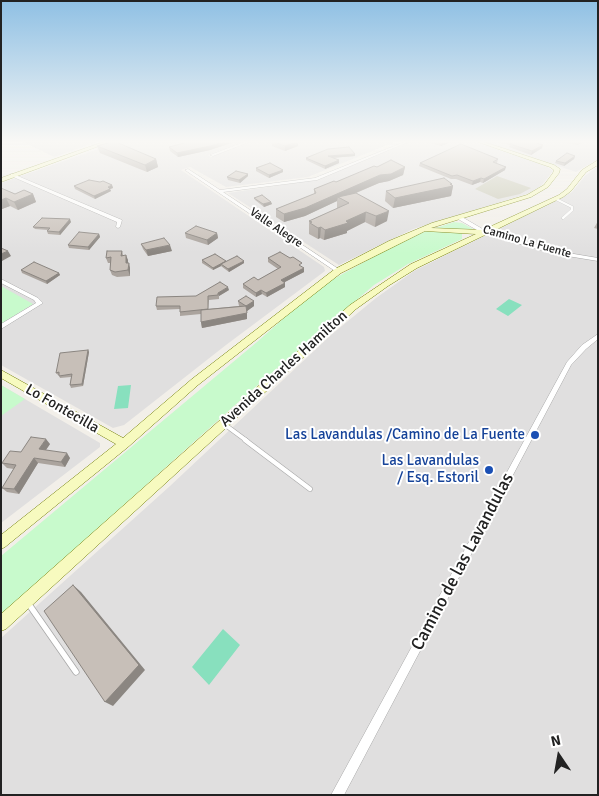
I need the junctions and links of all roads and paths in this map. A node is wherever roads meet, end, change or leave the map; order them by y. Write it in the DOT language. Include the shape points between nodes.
graph roads {
  1 [pos="22,179"];
  2 [pos="201,179"];
  3 [pos="315,179"];
  4 [pos="552,179"];
  5 [pos="577,179"];
  6 [pos="220,191"];
  7 [pos="556,199"];
  8 [pos="460,218"];
  9 [pos="563,218"];
  10 [pos="118,227"];
  11 [pos="415,232"];
  12 [pos="484,232"];
  13 [pos="465,237"];
  14 [pos="598,260"];
  15 [pos="338,271"];
  16 [pos="1,281"];
  17 [pos="1,326"];
  18 [pos="598,336"];
  19 [pos="1,373"];
  20 [pos="224,424"];
  21 [pos="124,444"];
  22 [pos="310,489"];
  23 [pos="1,543"];
  24 [pos="27,601"];
  25 [pos="1,624"];
  26 [pos="76,672"];
  27 [pos="338,795"];
  1 -- 10 [label="street" via="120,221"];
  2 -- 6 [label="street, Valle Alegre"];
  3 -- 6 [label="street"];
  4 -- 8 [label="main road" via="536,192"];
  5 -- 7 [label="main road, Avenida Charles Hamilton"];
  6 -- 15 [label="street, Valle Alegre"];
  7 -- 9 [label="lane" via="572,207"];
  7 -- 12 [label="main road, Avenida Charles Hamilton"];
  8 -- 11 [label="main road"];
  8 -- 12 [label="street, Camino La Fuente"];
  11 -- 13 [label="main road" via="440,230"];
  11 -- 15 [label="main road"];
  12 -- 13 [label="main road, Avenida Charles Hamilton"];
  12 -- 14 [label="street, Camino La Fuente" via="542,249"];
  13 -- 20 [label="main road, Avenida Charles Hamilton" via="369,295 337,320"];
  15 -- 21 [label="main road" via="195,382"];
  16 -- 17 [label="street" via="40,303"];
  18 -- 27 [label="street, Camino de las Lavandulas" via="569,364"];
  19 -- 21 [label="main road, Lo Fontecilla"];
  20 -- 22 [label="lane"];
  20 -- 24 [label="main road, Avenida Charles Hamilton"];
  21 -- 23 [label="main road"];
  24 -- 25 [label="main road, Avenida Charles Hamilton"];
  24 -- 26 [label="lane"];
}
